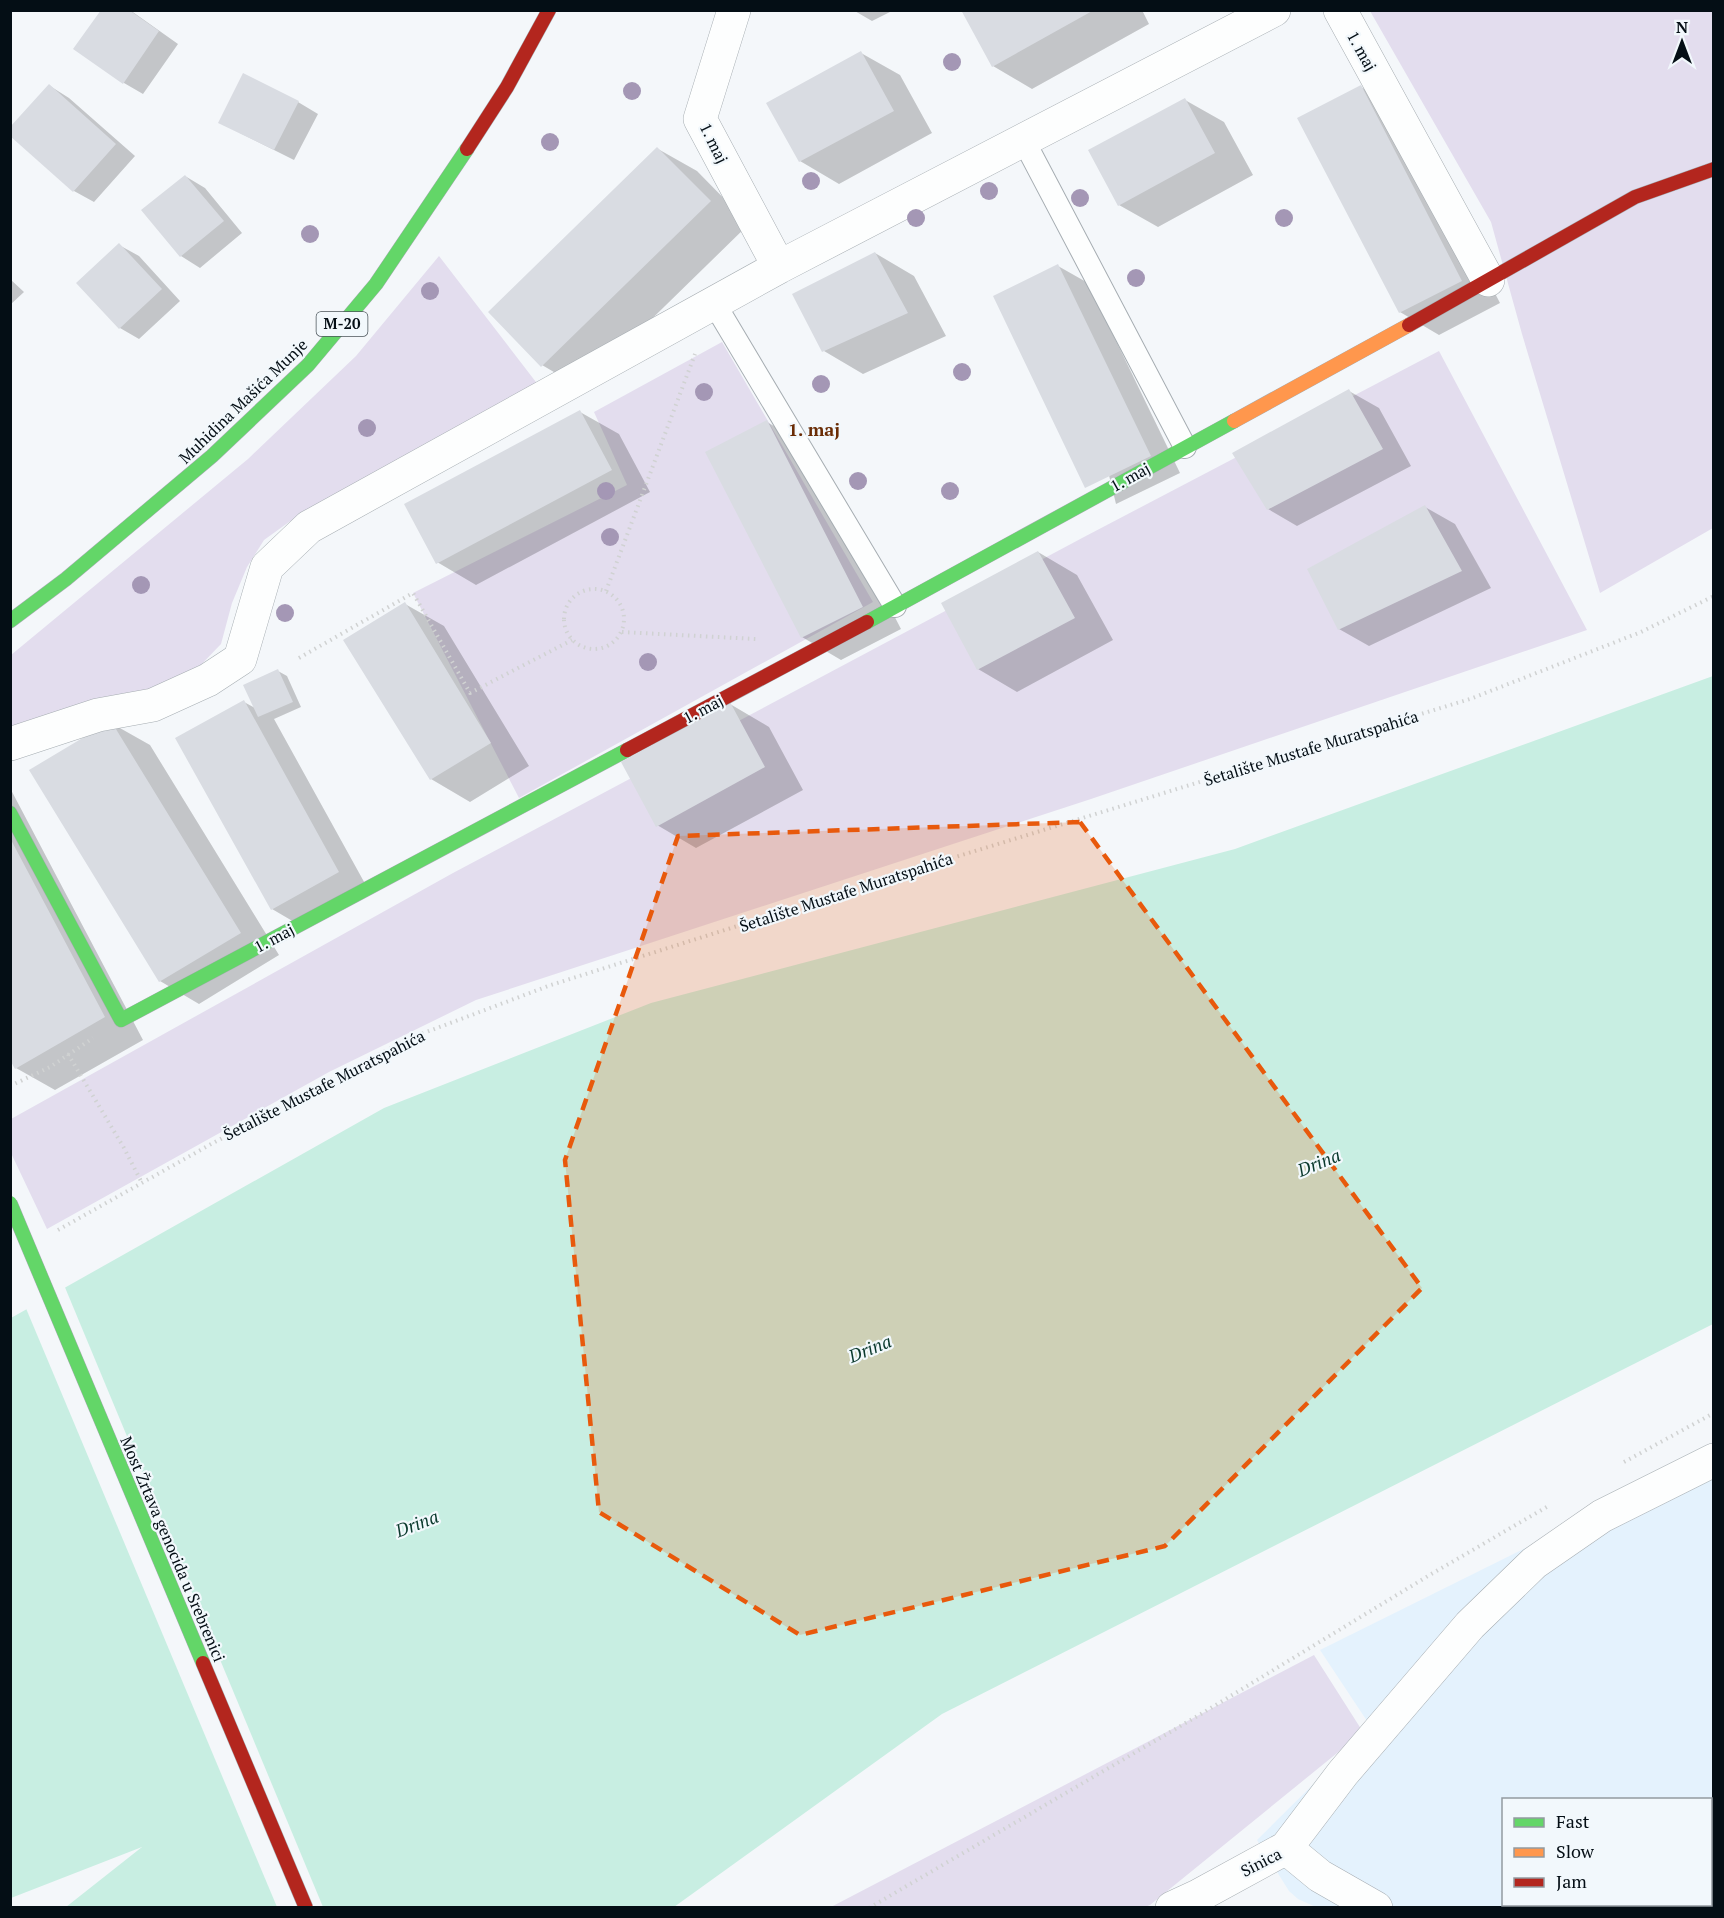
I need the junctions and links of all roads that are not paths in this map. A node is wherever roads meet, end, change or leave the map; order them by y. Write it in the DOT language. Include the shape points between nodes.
graph roads {
  1 [pos="549,10"];
  2 [pos="734,10"];
  3 [pos="1274,10"];
  4 [pos="1340,10"];
  5 [pos="1024,141"];
  6 [pos="1713,169"];
  7 [pos="779,267"];
  8 [pos="1488,280"];
  9 [pos="714,303"];
  10 [pos="1185,447"];
  11 [pos="896,606"];
  12 [pos="10,621"];
  13 [pos="10,744"];
  14 [pos="10,813"];
  15 [pos="10,1203"];
  16 [pos="1713,1460"];
  17 [pos="1286,1848"];
  18 [pos="306,1908"];
  19 [pos="1172,1908"];
  20 [pos="1376,1908"];
  1 -- 12 [label="street, Muhidina Mašića Munje / M-20" via="507,87 431,204 376,284 308,365 212,456"];
  2 -- 7 [label="street, 1. maj" via="700,119"];
  3 -- 5 [label="street"];
  4 -- 8 [label="street, 1. maj"];
  5 -- 7 [label="street"];
  5 -- 10 [label="lane"];
  6 -- 8 [label="street, 1. maj" via="1635,197"];
  7 -- 9 [label="street"];
  8 -- 10 [label="street, 1. maj"];
  9 -- 11 [label="lane"];
  9 -- 13 [label="street" via="309,526 267,567 240,659 208,680 153,705 98,716"];
  10 -- 11 [label="street, 1. maj"];
  11 -- 14 [label="street, 1. maj" via="121,1020"];
  15 -- 18 [label="street, Most Žrtava genocida u Srebrenici, bridge"];
  16 -- 17 [label="street" via="1602,1516 1534,1563 1470,1625 1343,1773"];
  17 -- 19 [label="street, Sinica"];
  17 -- 20 [label="street, Sinica" via="1320,1876"];
}
